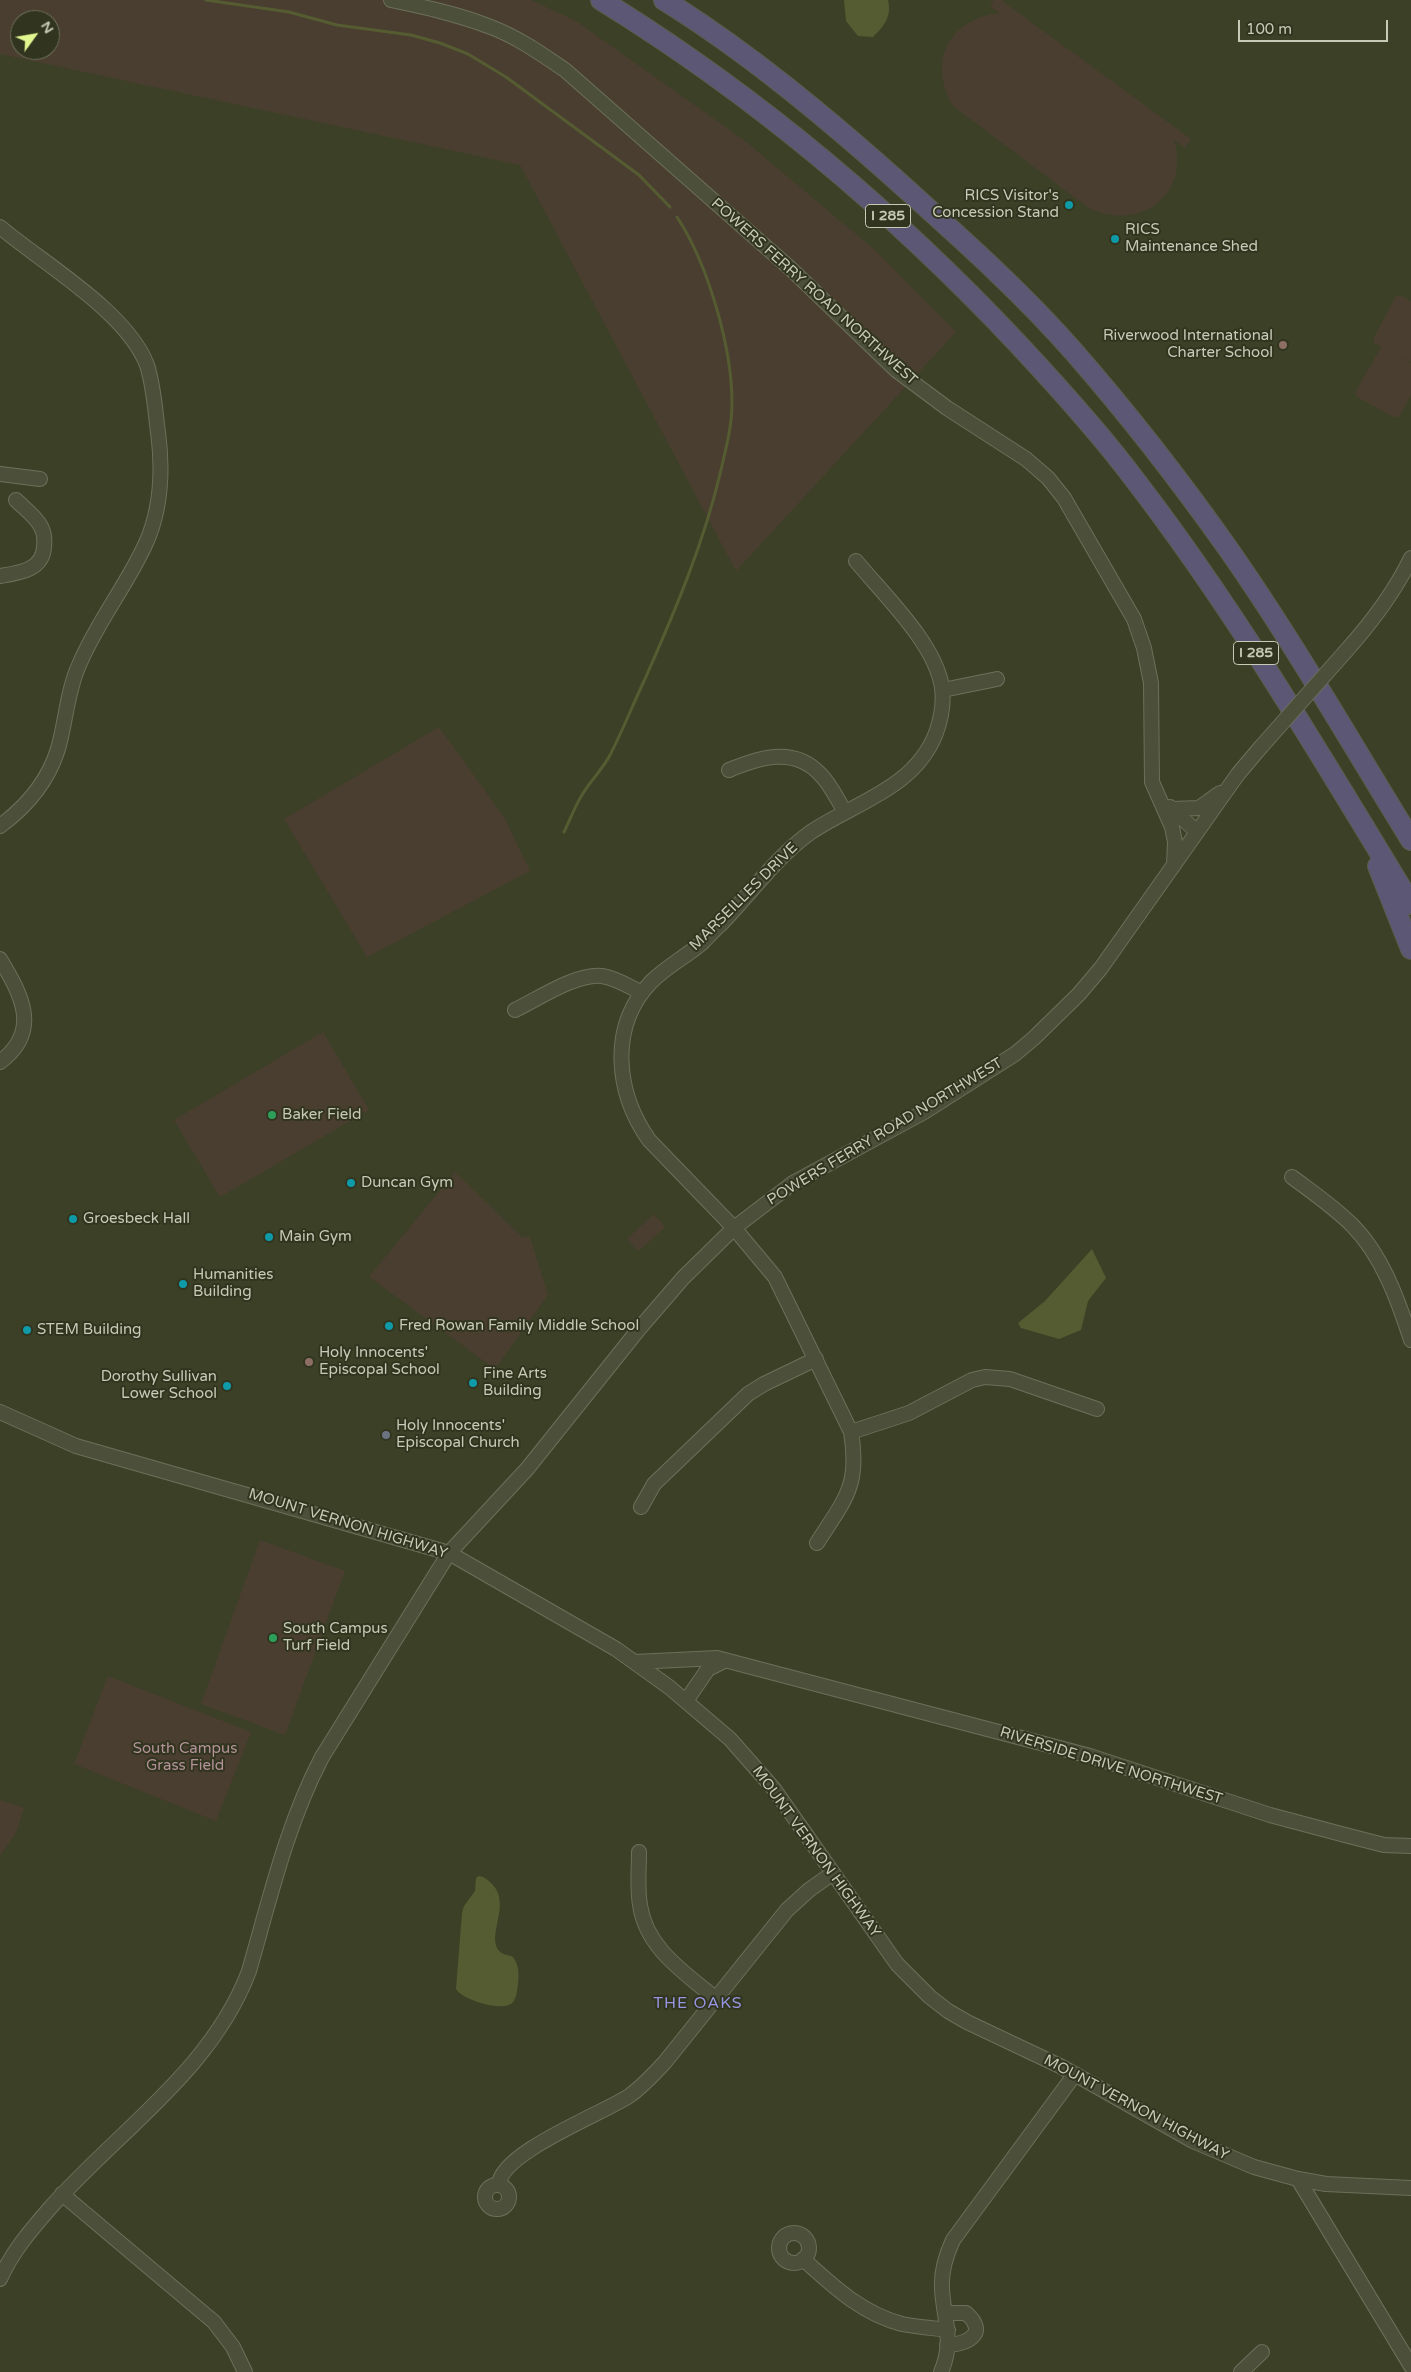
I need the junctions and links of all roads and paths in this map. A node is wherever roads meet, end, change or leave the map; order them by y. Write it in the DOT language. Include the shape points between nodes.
graph roads {
  1 [pos="391,0"];
  2 [pos="602,0"];
  3 [pos="664,0"];
  4 [pos="0,228"];
  5 [pos="0,474"];
  6 [pos="40,479"];
  7 [pos="16,500"];
  8 [pos="1411,559"];
  9 [pos="856,561"];
  10 [pos="0,576"];
  11 [pos="997,679"];
  12 [pos="943,690"];
  13 [pos="729,770"];
  14 [pos="1233,781"];
  15 [pos="1157,794"];
  16 [pos="1172,810"];
  17 [pos="845,812"];
  18 [pos="0,826"];
  19 [pos="1197,832"];
  20 [pos="1369,835"];
  21 [pos="1411,840"];
  22 [pos="1174,865"];
  23 [pos="1411,904"];
  24 [pos="1411,949"];
  25 [pos="0,959"];
  26 [pos="642,993"];
  27 [pos="515,1010"];
  28 [pos="0,1062"];
  29 [pos="1292,1177"];
  30 [pos="734,1228"];
  31 [pos="1411,1340"];
  32 [pos="816,1359"];
  33 [pos="1097,1409"];
  34 [pos="0,1412"];
  35 [pos="851,1432"];
  36 [pos="641,1507"];
  37 [pos="817,1543"];
  38 [pos="449,1553"];
  39 [pos="724,1661"];
  40 [pos="635,1662"];
  41 [pos="686,1701"];
  42 [pos="1411,1846"];
  43 [pos="639,1852"];
  44 [pos="833,1873"];
  45 [pos="715,1998"];
  46 [pos="1076,2074"];
  47 [pos="1298,2179"];
  48 [pos="499,2185"];
  49 [pos="1411,2188"];
  50 [pos="62,2194"];
  51 [pos="803,2259"];
  52 [pos="0,2279"];
  53 [pos="946,2313"];
  54 [pos="948,2330"];
  55 [pos="947,2345"];
  56 [pos="1262,2352"];
  57 [pos="1411,2366"];
  58 [pos="245,2372"];
  59 [pos="941,2372"];
  60 [pos="1241,2372"];
  1 -- 15 [label="street, POWERS FERRY ROAD NORTHWEST" via="490,26 528,45 565,70 764,245 896,370 947,408 1026,459 1048,478 1084,529 1134,619 1151,683 1150,767"];
  2 -- 20 [label="highway, I 285" via="738,93 825,161 924,248 1053,381 1134,478 1202,571"];
  3 -- 21 [label="highway, I 285" via="761,67 830,122 982,256 1074,352 1229,550"];
  4 -- 18 [label="street" via="110,313 136,343 153,388 161,486 156,516 146,544 78,666 52,764 28,801"];
  5 -- 6 [label="street"];
  7 -- 10 [label="street" via="38,522 45,536 44,556 38,565"];
  8 -- 14 [label="street, bridge" via="1372,622"];
  9 -- 12 [label="street" via="925,644 938,669"];
  11 -- 12 [label="street"];
  12 -- 17 [label="street, MARSEILLES DRIVE" via="939,725 921,760 896,784"];
  13 -- 17 [label="street" via="765,757 798,759 820,774"];
  14 -- 16 [label="street" via="1199,808"];
  14 -- 19 [label="street"];
  15 -- 16 [label="street, POWERS FERRY ROAD NORTHWEST"];
  15 -- 22 [label="street" via="1174,835"];
  16 -- 19 [label="street, POWERS FERRY ROAD NORTHWEST"];
  17 -- 26 [label="street, MARSEILLES DRIVE" via="811,832 789,850 702,942 660,974"];
  19 -- 22 [label="street, POWERS FERRY ROAD NORTHWEST"];
  20 -- 23 [label="highway, I 285"];
  20 -- 24 [label="highway"];
  22 -- 30 [label="street, POWERS FERRY ROAD NORTHWEST" via="1101,968 1058,1016 1015,1054 924,1112 793,1183"];
  25 -- 28 [label="street" via="19,991 24,1013 17,1043"];
  26 -- 27 [label="street" via="612,978 589,976"];
  26 -- 30 [label="street, MARSEILLES DRIVE" via="629,1017 622,1046 622,1076 628,1105 649,1140"];
  29 -- 31 [label="street" via="1342,1216 1371,1248 1384,1270"];
  30 -- 32 [label="street, MARSEILLES DRIVE" via="775,1277"];
  30 -- 38 [label="street, POWERS FERRY ROAD NORTHWEST" via="660,1303 527,1469"];
  32 -- 35 [label="street, MARSEILLES DRIVE"];
  32 -- 36 [label="street" via="748,1394 654,1484"];
  33 -- 35 [label="street" via="1010,1378 985,1377 972,1380 909,1414"];
  34 -- 38 [label="street, MOUNT VERNON HIGHWAY" via="76,1446"];
  35 -- 37 [label="street, MARSEILLES DRIVE" via="855,1458 852,1483"];
  38 -- 40 [label="street, MOUNT VERNON HIGHWAY"];
  38 -- 50 [label="street, POWERS FERRY ROAD NORTHWEST" via="310,1780 294,1820 248,1971 226,2020 195,2062"];
  39 -- 40 [label="street, RIVERSIDE DRIVE NORTHWEST" via="701,1658"];
  39 -- 41 [label="street" via="708,1670"];
  39 -- 42 [label="street, RIVERSIDE DRIVE NORTHWEST" via="1090,1756 1335,1833 1384,1845"];
  40 -- 41 [label="street, MOUNT VERNON HIGHWAY"];
  41 -- 44 [label="street, MOUNT VERNON HIGHWAY" via="730,1739 758,1769"];
  43 -- 45 [label="street" via="640,1907 652,1938 668,1959"];
  44 -- 45 [label="street" via="786,1910"];
  44 -- 46 [label="street, MOUNT VERNON HIGHWAY" via="897,1964 930,1997 967,2022"];
  45 -- 48 [label="street" via="643,2085 614,2106 533,2148 508,2168"];
  46 -- 47 [label="street, MOUNT VERNON HIGHWAY" via="1211,2150 1254,2167"];
  46 -- 53 [label="street" via="953,2240 942,2275"];
  47 -- 49 [label="street, MOUNT VERNON HIGHWAY" via="1326,2184"];
  47 -- 57 [label="street"];
  50 -- 52 [label="street, POWERS FERRY ROAD NORTHWEST" via="23,2239"];
  50 -- 58 [label="street" via="214,2322 233,2347"];
  51 -- 54 [label="street" via="844,2296 873,2313 904,2324"];
  53 -- 54 [label="street"];
  53 -- 55 [label="street" via="966,2313 973,2319 975,2327 968,2342"];
  54 -- 55 [label="street"];
  55 -- 59 [label="street"];
  56 -- 60 [label="street"];
}
